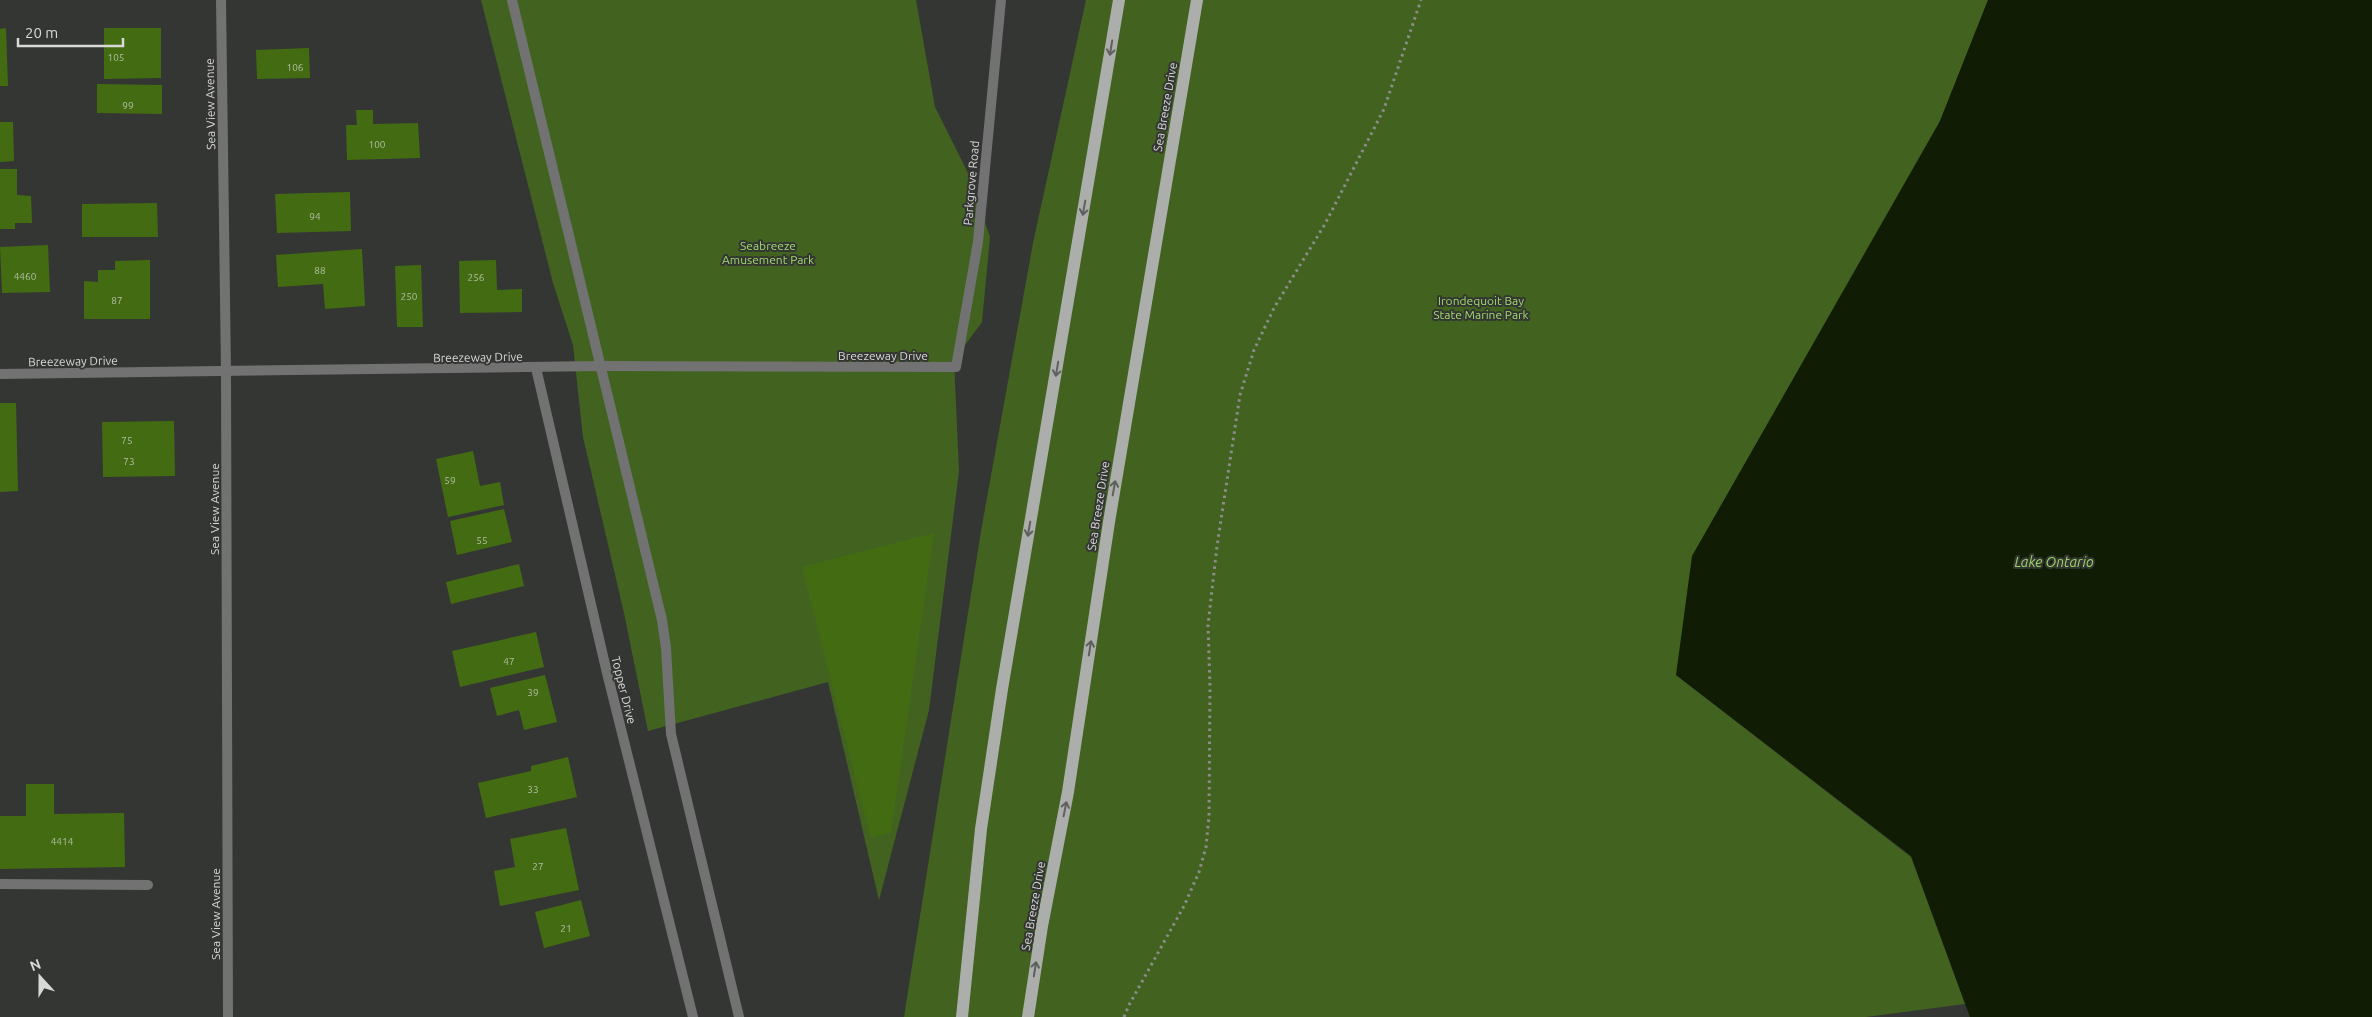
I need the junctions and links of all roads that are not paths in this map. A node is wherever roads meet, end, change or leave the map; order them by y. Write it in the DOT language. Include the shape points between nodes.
graph roads {
  1 [pos="220,0"];
  2 [pos="512,0"];
  3 [pos="1001,0"];
  4 [pos="1119,0"];
  5 [pos="1196,0"];
  6 [pos="599,366"];
  7 [pos="956,367"];
  8 [pos="536,368"];
  9 [pos="226,372"];
  10 [pos="0,374"];
  11 [pos="0,884"];
  12 [pos="148,885"];
  13 [pos="228,1017"];
  14 [pos="693,1017"];
  15 [pos="739,1017"];
  16 [pos="962,1017"];
  17 [pos="1028,1017"];
  1 -- 9 [label="street, Sea View Avenue"];
  2 -- 6 [label="street"];
  3 -- 7 [label="street, Parkgrove Road" via="978,242"];
  4 -- 16 [label="main road, one-way" via="1002,689 981,829"];
  17 -- 5 [label="main road, Sea Breeze Drive, one-way" via="1068,792 1109,522"];
  6 -- 7 [label="street, Breezeway Drive"];
  6 -- 8 [label="street, Breezeway Drive"];
  6 -- 15 [label="street" via="662,620 671,734"];
  8 -- 9 [label="street, Breezeway Drive"];
  8 -- 14 [label="street, Topper Drive" via="607,674"];
  9 -- 10 [label="street, Breezeway Drive"];
  9 -- 13 [label="street, Sea View Avenue"];
  11 -- 12 [label="street"];
}
